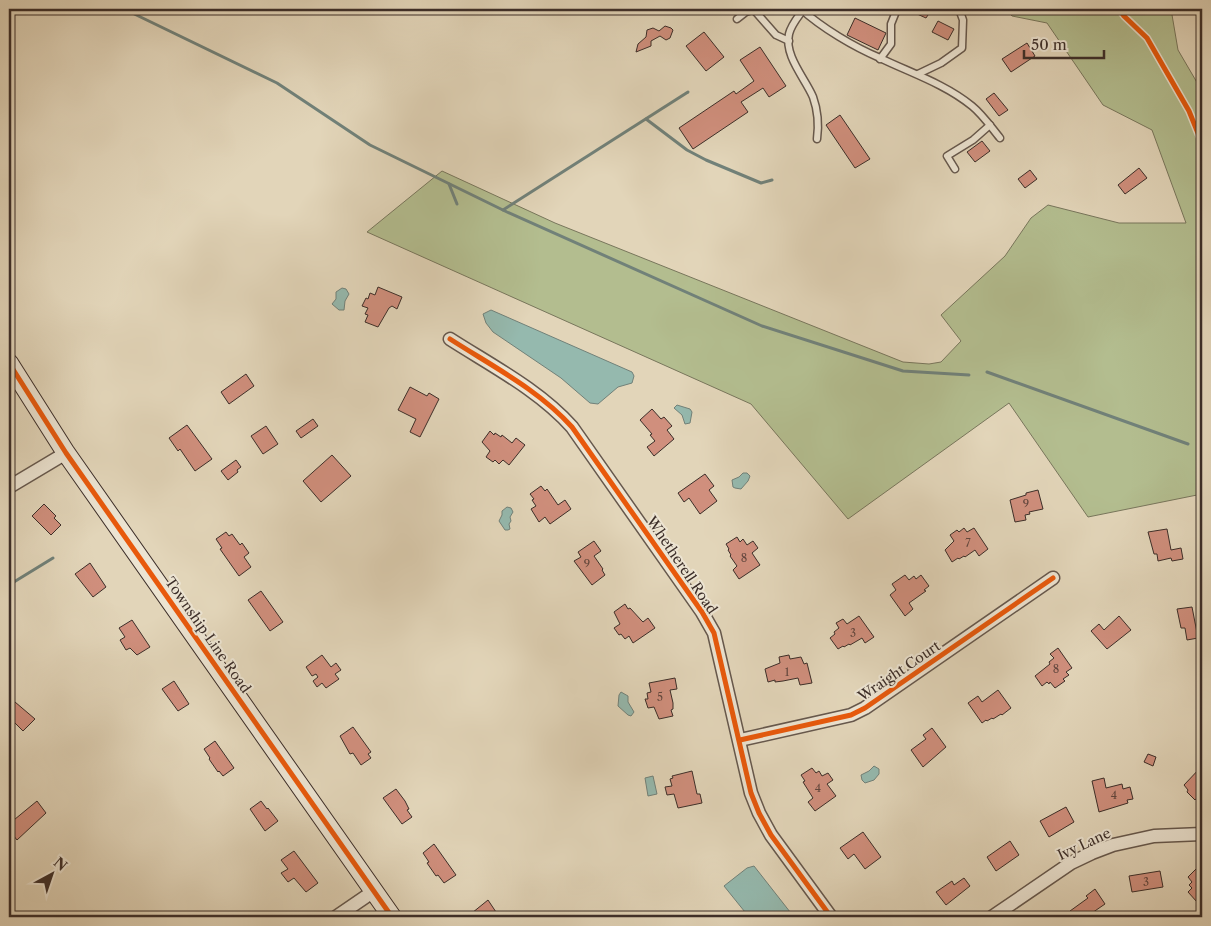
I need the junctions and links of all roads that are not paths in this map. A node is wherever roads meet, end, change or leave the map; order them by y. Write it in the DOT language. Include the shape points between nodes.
graph roads {
  1 [pos="755,9"];
  2 [pos="897,9"];
  3 [pos="960,9"];
  4 [pos="802,10"];
  5 [pos="737,19"];
  6 [pos="789,41"];
  7 [pos="880,58"];
  8 [pos="918,74"];
  9 [pos="990,125"];
  10 [pos="1000,138"];
  11 [pos="817,139"];
  12 [pos="955,169"];
  13 [pos="450,339"];
  14 [pos="9,363"];
  15 [pos="66,453"];
  16 [pos="9,487"];
  17 [pos="1052,578"];
  18 [pos="740,740"];
  19 [pos="1202,834"];
  20 [pos="374,891"];
  21 [pos="336,917"];
  22 [pos="392,917"];
  23 [pos="831,917"];
  24 [pos="992,917"];
  1 -- 5 [label="lane"];
  1 -- 6 [label="lane" via="776,35"];
  2 -- 7 [label="lane" via="891,24 890,44"];
  3 -- 8 [label="lane" via="962,48"];
  4 -- 6 [label="lane" via="792,27"];
  4 -- 7 [label="lane" via="850,44"];
  6 -- 11 [label="lane" via="791,54 817,110"];
  7 -- 8 [label="lane"];
  8 -- 9 [label="lane" via="971,106"];
  9 -- 10 [label="lane"];
  9 -- 12 [label="lane" via="947,156"];
  13 -- 18 [label="street, Whetherell Road" via="539,396 572,427 714,633"];
  14 -- 15 [label="street, Township Line Road"];
  15 -- 16 [label="street"];
  15 -- 20 [label="street, Township Line Road"];
  17 -- 18 [label="street, Wraight Court" via="865,708 851,715"];
  18 -- 23 [label="street, Whetherell Road" via="751,793 759,813 771,835"];
  19 -- 24 [label="street, Ivy Lane" via="1154,836 1092,853 1071,863"];
  20 -- 21 [label="street"];
  20 -- 22 [label="street, Township Line Road"];
}
